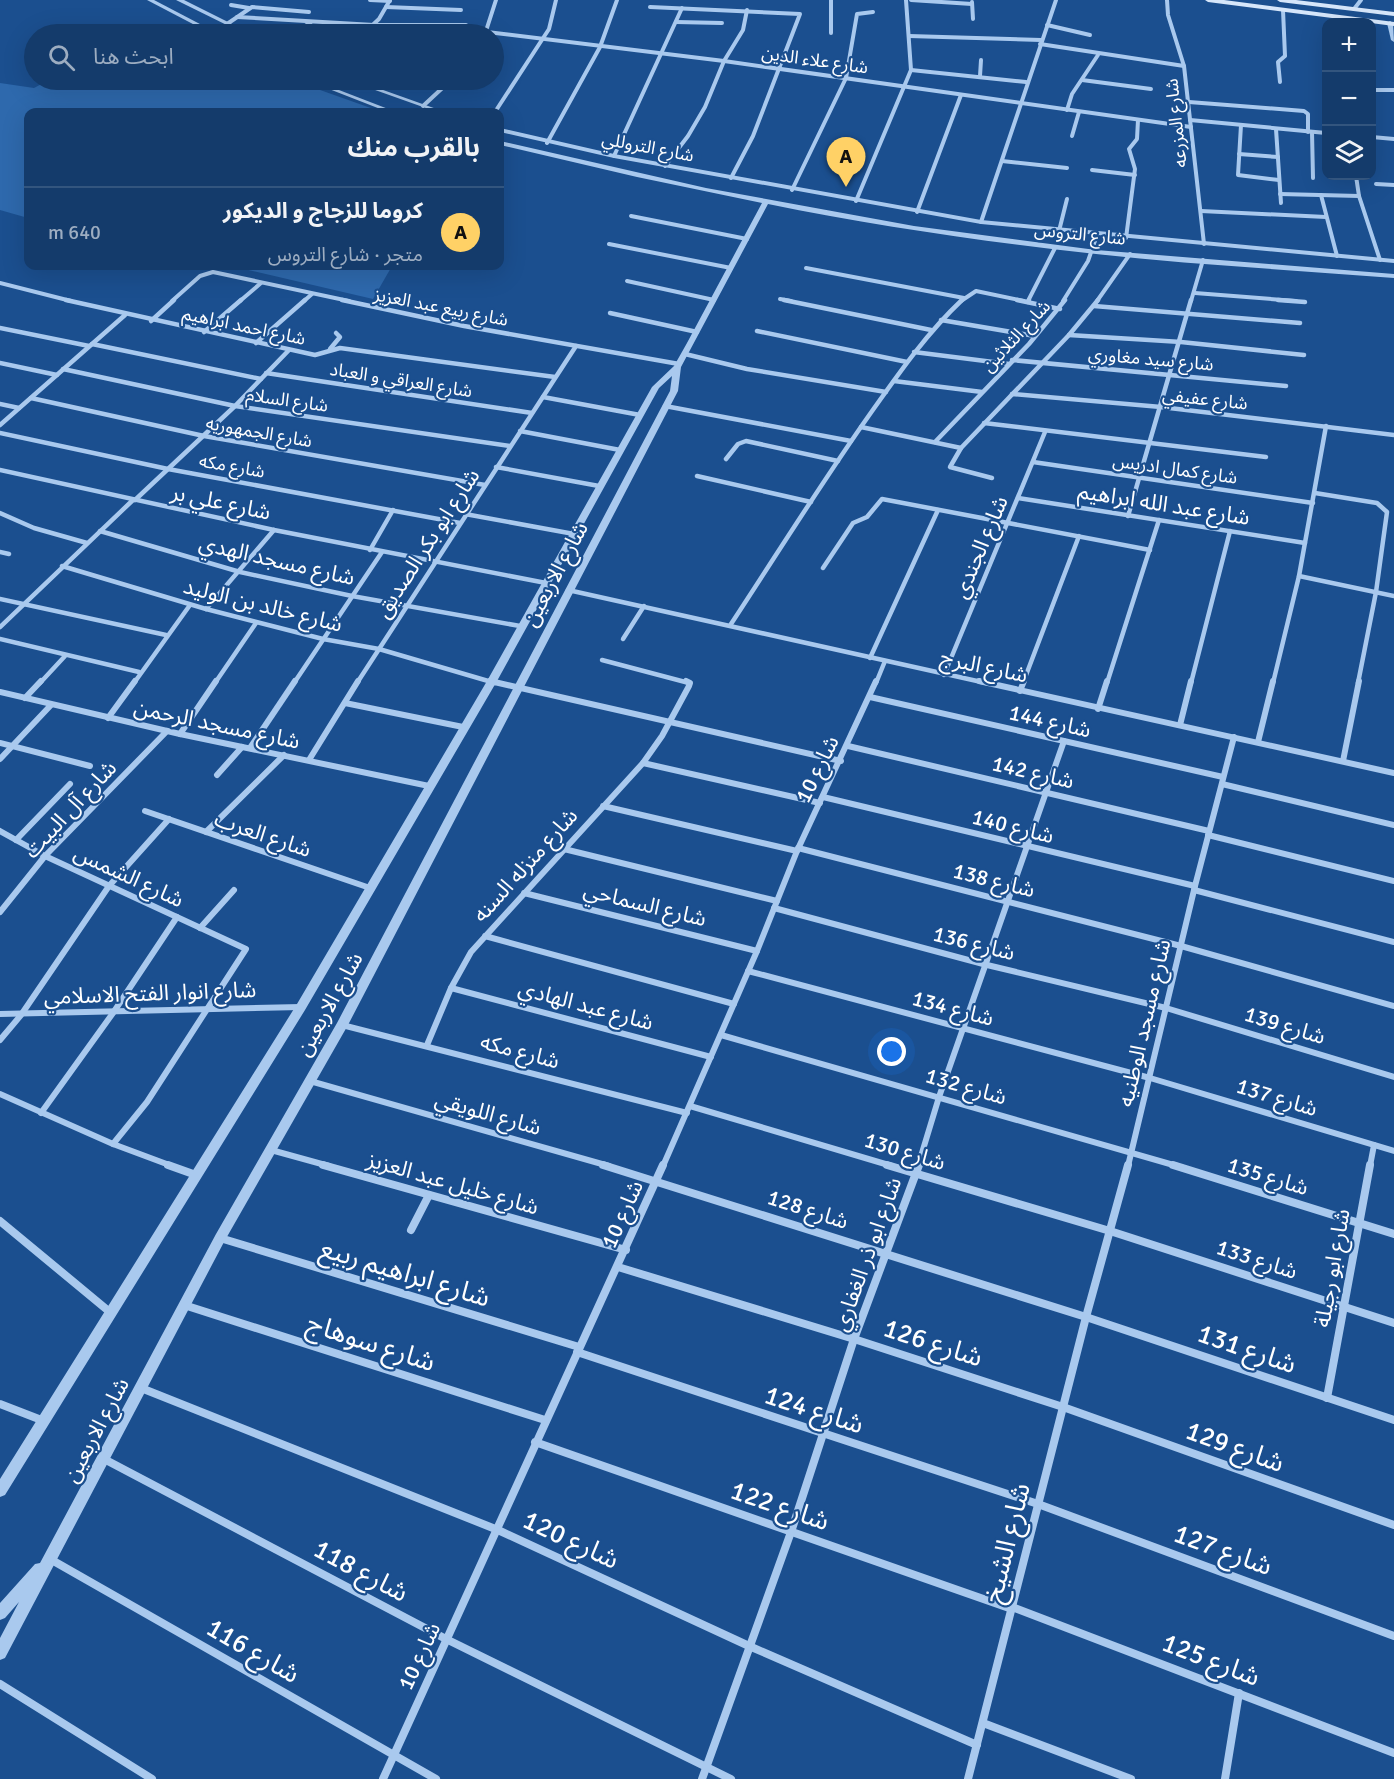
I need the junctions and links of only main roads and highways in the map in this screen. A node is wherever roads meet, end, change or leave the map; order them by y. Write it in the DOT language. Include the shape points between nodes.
graph roads {
  1 [pos="1208,0"];
  2 [pos="1280,0"];
  3 [pos="1394,14"];
  4 [pos="1392,23"];
  1 -- 4 [label="main road"];
  2 -- 3 [label="main road"];
}
